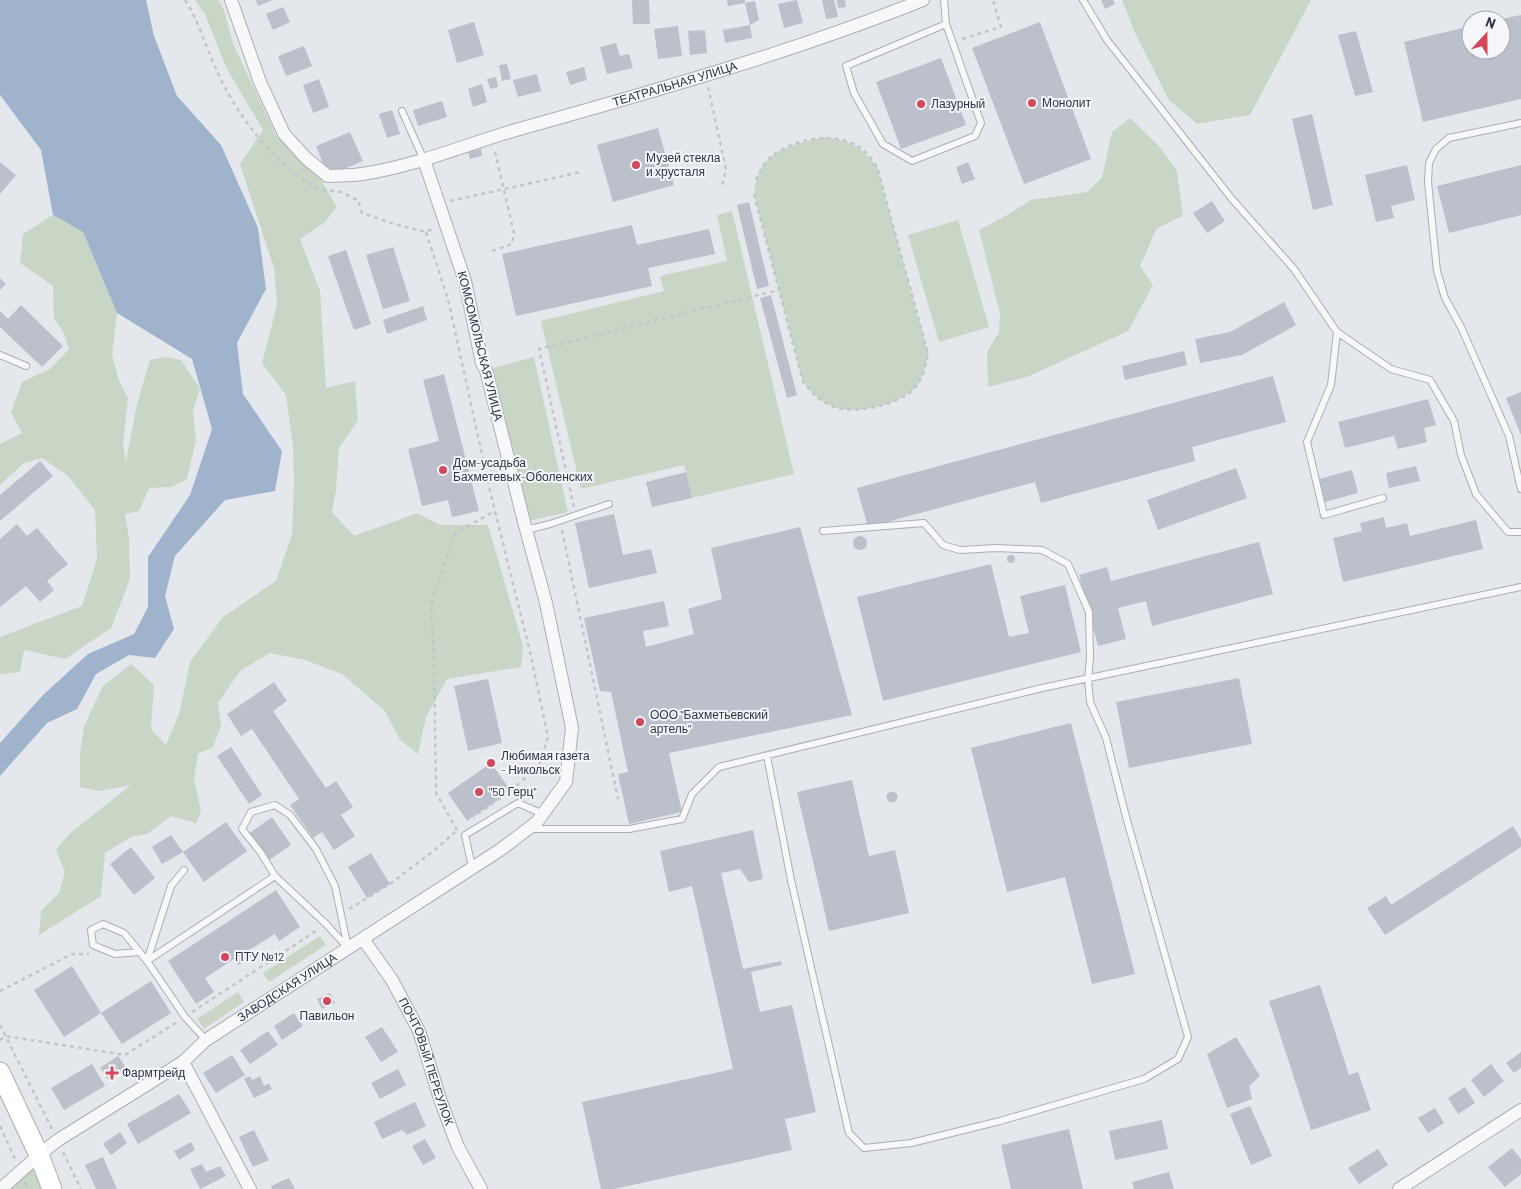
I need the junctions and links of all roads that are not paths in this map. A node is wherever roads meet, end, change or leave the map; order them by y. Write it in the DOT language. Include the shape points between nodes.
graph roads {
  1 [pos="231,0"];
  2 [pos="923,0"];
  3 [pos="944,0"];
  4 [pos="1083,0"];
  5 [pos="946,24"];
  6 [pos="402,111"];
  7 [pos="1521,123"];
  8 [pos="424,160"];
  9 [pos="1337,332"];
  10 [pos="0,355"];
  11 [pos="26,366"];
  12 [pos="1521,489"];
  13 [pos="1383,498"];
  14 [pos="609,504"];
  15 [pos="526,530"];
  16 [pos="823,531"];
  17 [pos="1521,532"];
  18 [pos="1521,587"];
  19 [pos="1088,678"];
  20 [pos="767,756"];
  21 [pos="536,821"];
  22 [pos="472,867"];
  23 [pos="184,870"];
  24 [pos="274,876"];
  25 [pos="363,939"];
  26 [pos="348,948"];
  27 [pos="139,952"];
  28 [pos="147,961"];
  29 [pos="206,1040"];
  30 [pos="183,1062"];
  31 [pos="0,1072"];
  32 [pos="1521,1110"];
  33 [pos="38,1155"];
  34 [pos="1,1189"];
  35 [pos="52,1189"];
  36 [pos="250,1189"];
  37 [pos="481,1189"];
  38 [pos="1399,1189"];
  1 -- 8 [label="street" via="260,82 284,134 328,176 361,174"];
  2 -- 8 [label="street, ТЕАТРАЛЬНАЯ УЛИЦА" via="860,25 706,76 491,137"];
  3 -- 5 [label="lane"];
  4 -- 9 [label="lane" via="1107,40 1232,199 1294,269"];
  5 -- 5 [label="lane" via="981,123 975,136 912,161 883,144 854,93 846,66"];
  6 -- 8 [label="lane"];
  7 -- 12 [label="lane" via="1449,138 1436,149 1429,162 1428,182 1437,271 1445,298 1461,326 1510,436"];
  8 -- 15 [label="street, КОМСОМОЛЬСКАЯ УЛИЦА" via="465,281 482,363"];
  9 -- 13 [label="lane" via="1331,385 1307,442 1324,515"];
  9 -- 17 [label="lane" via="1391,369 1430,380 1454,421 1460,455 1476,494 1508,532"];
  10 -- 11 [label="lane"];
  14 -- 15 [label="lane"];
  15 -- 21 [label="street, КОМСОМОЛЬСКАЯ УЛИЦА" via="546,603 572,728 566,782"];
  16 -- 19 [label="lane" via="924,523 942,545 960,550 1042,550 1068,564 1089,612"];
  18 -- 19 [label="lane"];
  19 -- 20 [label="lane"];
  19 -- 20 [label="lane" via="1090,702 1106,738 1188,1037 1178,1059 1144,1079 911,1143 864,1148 849,1133 791,880"];
  20 -- 21 [label="lane" via="719,768 692,794 682,819 630,829"];
  21 -- 22 [label="street, ЗАВОДСКАЯ УЛИЦА" via="500,850"];
  21 -- 22 [label="lane" via="518,803 465,835"];
  22 -- 25 [label="street, ЗАВОДСКАЯ УЛИЦА"];
  23 -- 28 [label="lane" via="171,886"];
  24 -- 26 [label="lane"];
  24 -- 26 [label="lane" via="242,829 252,812 276,805 290,815 316,849 335,886"];
  24 -- 28 [label="lane"];
  25 -- 26 [label="street, ЗАВОДСКАЯ УЛИЦА"];
  25 -- 37 [label="street, ПОЧТОВЫЙ ПЕРЕУЛОК" via="392,980 418,1031 458,1147"];
  26 -- 29 [label="street, ЗАВОДСКАЯ УЛИЦА"];
  27 -- 27 [label="lane" via="124,933 103,924 92,930 93,944 115,954"];
  27 -- 28 [label="lane"];
  28 -- 29 [label="lane"];
  29 -- 30 [label="street, ЗАВОДСКАЯ УЛИЦА"];
  30 -- 33 [label="street, ЗАВОДСКАЯ УЛИЦА"];
  30 -- 36 [label="street"];
  31 -- 33 [label="main road"];
  32 -- 38 [label="street"];
  33 -- 34 [label="street, ЗАВОДСКАЯ УЛИЦА"];
  33 -- 35 [label="main road"];
}
